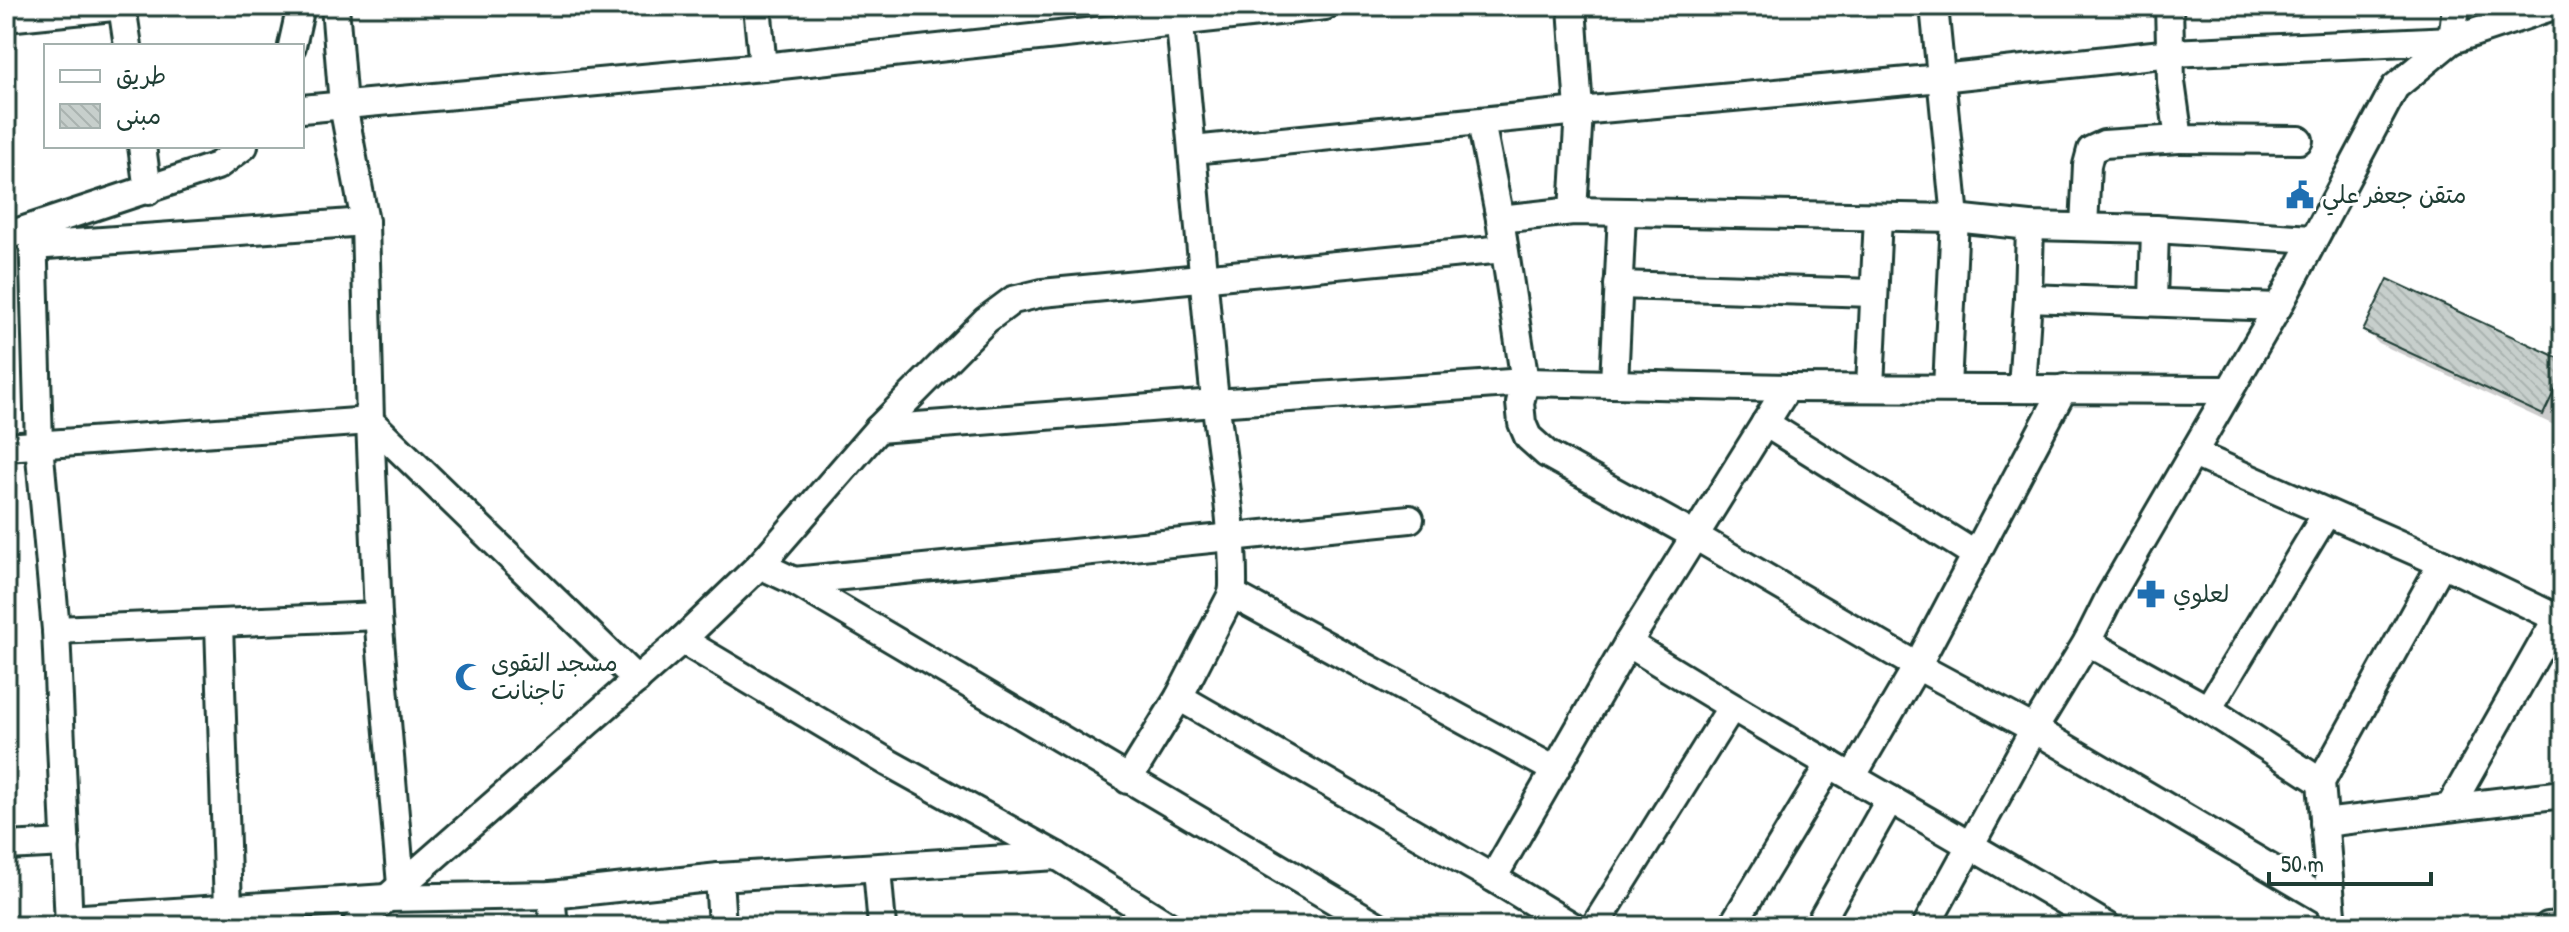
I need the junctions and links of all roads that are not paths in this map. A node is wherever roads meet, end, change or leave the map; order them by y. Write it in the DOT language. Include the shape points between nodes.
graph roads {
  1 [pos="122,6"];
  2 [pos="301,6"];
  3 [pos="335,6"];
  4 [pos="757,6"];
  5 [pos="1325,6"];
  6 [pos="1572,6"];
  7 [pos="1934,6"];
  8 [pos="2169,6"];
  9 [pos="2456,6"];
  10 [pos="2554,6"];
  11 [pos="1179,14"];
  12 [pos="6,18"];
  13 [pos="2452,40"];
  14 [pos="128,44"];
  15 [pos="292,44"];
  16 [pos="2171,53"];
  17 [pos="763,67"];
  18 [pos="1941,78"];
  19 [pos="343,105"];
  20 [pos="304,109"];
  21 [pos="1579,111"];
  22 [pos="1481,122"];
  23 [pos="2179,139"];
  24 [pos="2299,140"];
  25 [pos="142,148"];
  26 [pos="241,148"];
  27 [pos="1193,150"];
  28 [pos="148,191"];
  29 [pos="1573,211"];
  30 [pos="1622,213"];
  31 [pos="1878,217"];
  32 [pos="1955,218"];
  33 [pos="1500,219"];
  34 [pos="365,222"];
  35 [pos="2030,226"];
  36 [pos="2084,227"];
  37 [pos="2155,229"];
  38 [pos="6,236"];
  39 [pos="33,237"];
  40 [pos="2312,239"];
  41 [pos="1504,249"];
  42 [pos="1203,279"];
  43 [pos="1618,285"];
  44 [pos="1873,293"];
  45 [pos="2028,298"];
  46 [pos="2153,302"];
  47 [pos="2278,307"];
  48 [pos="1525,382"];
  49 [pos="1614,383"];
  50 [pos="1870,387"];
  51 [pos="1787,388"];
  52 [pos="1947,388"];
  53 [pos="2022,388"];
  54 [pos="2064,388"];
  55 [pos="2229,390"];
  56 [pos="1215,403"];
  57 [pos="370,421"];
  58 [pos="1765,423"];
  59 [pos="878,429"];
  60 [pos="39,445"];
  61 [pos="6,447"];
  62 [pos="2194,454"];
  63 [pos="2326,514"];
  64 [pos="1410,519"];
  65 [pos="1695,536"];
  66 [pos="1230,537"];
  67 [pos="1976,555"];
  68 [pos="2442,563"];
  69 [pos="760,565"];
  70 [pos="794,581"];
  71 [pos="1232,594"];
  72 [pos="378,616"];
  73 [pos="2560,620"];
  74 [pos="219,624"];
  75 [pos="56,630"];
  76 [pos="682,640"];
  77 [pos="2087,642"];
  78 [pos="1628,643"];
  79 [pos="1917,666"];
  80 [pos="637,680"];
  81 [pos="1179,697"];
  82 [pos="1731,708"];
  83 [pos="2208,709"];
  84 [pos="2034,729"];
  85 [pos="1555,770"];
  86 [pos="1841,771"];
  87 [pos="1128,780"];
  88 [pos="2321,782"];
  89 [pos="2563,794"];
  90 [pos="1890,799"];
  91 [pos="2450,807"];
  92 [pos="2324,823"];
  93 [pos="66,843"];
  94 [pos="1970,843"];
  95 [pos="6,846"];
  96 [pos="1057,856"];
  97 [pos="877,869"];
  98 [pos="719,877"];
  99 [pos="1493,878"];
  100 [pos="394,891"];
  101 [pos="551,895"];
  102 [pos="240,914"];
  103 [pos="2332,915"];
  104 [pos="68,922"];
  105 [pos="2563,925"];
  106 [pos="355,926"];
  107 [pos="554,926"];
  108 [pos="722,926"];
  109 [pos="882,926"];
  110 [pos="1169,926"];
  111 [pos="1378,926"];
  112 [pos="1572,926"];
  113 [pos="1595,926"];
  114 [pos="1732,926"];
  115 [pos="1818,926"];
  116 [pos="1926,926"];
  117 [pos="2107,926"];
  118 [pos="2548,926"];
  1 -- 12 [label="street"];
  1 -- 14 [label="street"];
  2 -- 15 [label="street"];
  3 -- 19 [label="street"];
  4 -- 17 [label="street"];
  5 -- 11 [label="street"];
  6 -- 21 [label="street"];
  7 -- 18 [label="street"];
  8 -- 16 [label="street"];
  9 -- 13 [label="street"];
  10 -- 13 [label="street"];
  11 -- 17 [label="street"];
  11 -- 27 [label="street"];
  13 -- 16 [label="street"];
  13 -- 40 [label="street" via="2395,87"];
  16 -- 18 [label="street"];
  16 -- 23 [label="street"];
  17 -- 19 [label="street"];
  18 -- 21 [label="street"];
  18 -- 32 [label="street"];
  19 -- 20 [label="street"];
  19 -- 34 [label="street"];
  21 -- 22 [label="street"];
  21 -- 29 [label="street"];
  22 -- 27 [label="street"];
  22 -- 33 [label="street"];
  23 -- 24 [label="street"];
  23 -- 36 [label="street" via="2104,144 2091,150"];
  25 -- 28 [label="street"];
  26 -- 28 [label="street" via="217,166"];
  27 -- 42 [label="street"];
  28 -- 39 [label="street"];
  29 -- 30 [label="street"];
  29 -- 33 [label="street"];
  30 -- 31 [label="street"];
  30 -- 43 [label="street"];
  31 -- 32 [label="street"];
  31 -- 44 [label="street"];
  32 -- 35 [label="street"];
  32 -- 52 [label="street"];
  33 -- 41 [label="street"];
  34 -- 39 [label="street"];
  34 -- 57 [label="street"];
  35 -- 36 [label="street"];
  35 -- 45 [label="street"];
  36 -- 37 [label="street"];
  37 -- 40 [label="street"];
  37 -- 46 [label="street"];
  38 -- 39 [label="street"];
  39 -- 60 [label="street"];
  40 -- 47 [label="street"];
  41 -- 42 [label="street"];
  41 -- 48 [label="street"];
  42 -- 56 [label="street"];
  42 -- 59 [label="street" via="1013,300 986,320"];
  43 -- 44 [label="street"];
  43 -- 49 [label="street"];
  44 -- 50 [label="street"];
  45 -- 46 [label="street"];
  45 -- 53 [label="street"];
  46 -- 47 [label="street"];
  47 -- 55 [label="street"];
  48 -- 49 [label="street"];
  48 -- 56 [label="street"];
  48 -- 65 [label="street" via="1520,403 1528,437 1547,454"];
  49 -- 51 [label="street"];
  50 -- 51 [label="street"];
  50 -- 52 [label="street"];
  51 -- 58 [label="street"];
  52 -- 53 [label="street"];
  53 -- 54 [label="street"];
  54 -- 55 [label="street"];
  54 -- 67 [label="street"];
  55 -- 62 [label="street"];
  56 -- 59 [label="street"];
  56 -- 66 [label="street"];
  57 -- 60 [label="street"];
  57 -- 72 [label="street"];
  57 -- 80 [label="street"];
  58 -- 65 [label="street"];
  58 -- 67 [label="street"];
  59 -- 69 [label="street"];
  60 -- 61 [label="street"];
  60 -- 75 [label="street"];
  62 -- 63 [label="street"];
  62 -- 77 [label="street"];
  63 -- 68 [label="street"];
  63 -- 83 [label="street"];
  64 -- 66 [label="street"];
  65 -- 78 [label="street"];
  65 -- 79 [label="street"];
  66 -- 70 [label="street"];
  66 -- 71 [label="street"];
  67 -- 79 [label="street"];
  68 -- 73 [label="street"];
  68 -- 88 [label="street"];
  69 -- 70 [label="street"];
  69 -- 76 [label="street"];
  70 -- 87 [label="street"];
  71 -- 81 [label="street"];
  71 -- 85 [label="street"];
  72 -- 74 [label="street"];
  72 -- 100 [label="street"];
  73 -- 91 [label="street"];
  74 -- 75 [label="street"];
  74 -- 102 [label="street"];
  75 -- 93 [label="street"];
  76 -- 80 [label="street"];
  76 -- 96 [label="street"];
  77 -- 83 [label="street"];
  77 -- 84 [label="street"];
  78 -- 82 [label="street"];
  78 -- 85 [label="street"];
  79 -- 84 [label="street"];
  79 -- 86 [label="street"];
  80 -- 100 [label="street"];
  81 -- 87 [label="street"];
  81 -- 99 [label="street"];
  82 -- 86 [label="street"];
  82 -- 113 [label="street"];
  83 -- 88 [label="street"];
  84 -- 94 [label="street"];
  84 -- 103 [label="street"];
  85 -- 99 [label="street"];
  86 -- 90 [label="street"];
  86 -- 114 [label="street"];
  87 -- 111 [label="street"];
  88 -- 92 [label="street"];
  89 -- 91 [label="street"];
  90 -- 94 [label="street"];
  90 -- 115 [label="street"];
  91 -- 92 [label="street"];
  92 -- 103 [label="street"];
  93 -- 95 [label="street"];
  93 -- 104 [label="street"];
  94 -- 116 [label="street"];
  94 -- 117 [label="street"];
  96 -- 97 [label="street"];
  96 -- 110 [label="street"];
  97 -- 98 [label="street"];
  97 -- 109 [label="street"];
  98 -- 101 [label="street"];
  98 -- 108 [label="street"];
  99 -- 112 [label="street"];
  100 -- 101 [label="street"];
  100 -- 102 [label="street"];
  100 -- 106 [label="street"];
  101 -- 107 [label="street"];
  102 -- 104 [label="street"];
  105 -- 118 [label="street"];
}
